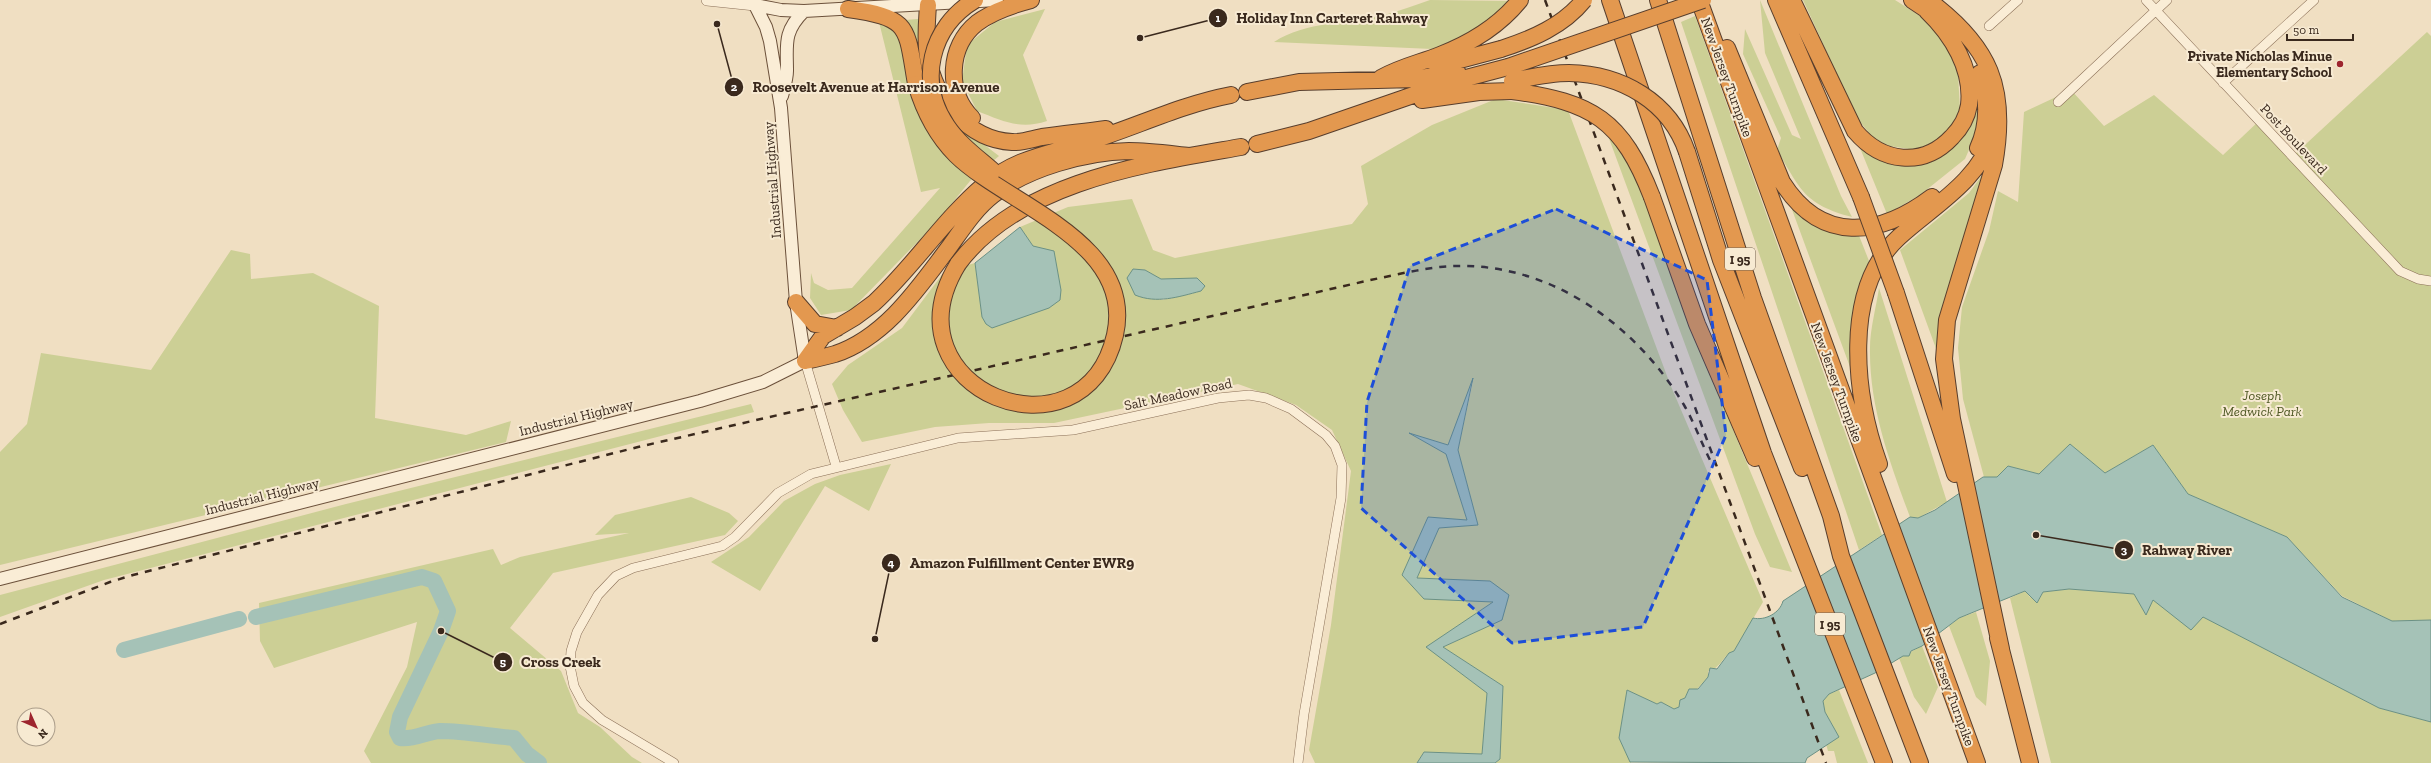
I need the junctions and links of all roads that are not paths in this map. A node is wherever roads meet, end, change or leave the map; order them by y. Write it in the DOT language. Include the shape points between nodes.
graph roads {
  1 [pos="707,0"];
  2 [pos="768,0"];
  3 [pos="975,0"];
  4 [pos="996,0"];
  5 [pos="1031,0"];
  6 [pos="1520,0"];
  7 [pos="1584,0"];
  8 [pos="1610,0"];
  9 [pos="1658,0"];
  10 [pos="1681,0"];
  11 [pos="1699,0"];
  12 [pos="1703,0"];
  13 [pos="1707,0"];
  14 [pos="1776,0"];
  15 [pos="1792,0"];
  16 [pos="2018,0"];
  17 [pos="2146,0"];
  18 [pos="2167,0"];
  19 [pos="2314,0"];
  20 [pos="753,2"];
  21 [pos="928,2"];
  22 [pos="1920,2"];
  23 [pos="848,9"];
  24 [pos="2155,10"];
  25 [pos="804,11"];
  26 [pos="1989,26"];
  27 [pos="1508,70"];
  28 [pos="1379,79"];
  29 [pos="2223,83"];
  30 [pos="1247,92"];
  31 [pos="1231,95"];
  32 [pos="2058,102"];
  33 [pos="780,103"];
  34 [pos="1999,109"];
  35 [pos="1371,111"];
  36 [pos="1135,125"];
  37 [pos="1041,137"];
  38 [pos="1189,156"];
  39 [pos="1058,225"];
  40 [pos="2431,281"];
  41 [pos="796,302"];
  42 [pos="837,328"];
  43 [pos="805,361"];
  44 [pos="1952,446"];
  45 [pos="1759,457"];
  46 [pos="836,466"];
  47 [pos="1881,486"];
  48 [pos="1827,518"];
  49 [pos="0,579"];
  50 [pos="674,763"];
  51 [pos="1298,763"];
  52 [pos="1884,763"];
  53 [pos="1920,763"];
  54 [pos="1977,763"];
  55 [pos="2030,763"];
  1 -- 20 [label="street"];
  2 -- 20 [label="main road"];
  3 -- 39 [label="highway, bridge" via="952,18 936,43 930,70 936,106 948,127 963,145"];
  4 -- 21 [label="main road"];
  5 -- 37 [label="highway" via="995,12 970,30 956,55 954,78 963,106 981,126 1008,136"];
  6 -- 28 [label="highway" via="1490,29 1458,47 1400,67"];
  7 -- 27 [label="highway, bridge" via="1559,23 1528,39"];
  8 -- 45 [label="highway"];
  9 -- 48 [label="highway, I 95" via="1753,298"];
  10 -- 27 [label="highway"];
  11 -- 47 [label="highway, New Jersey Turnpike"];
  12 -- 27 [label="highway, bridge"];
  13 -- 22 [label="highway" via="1774,165 1790,195 1811,215 1824,222 1856,228 1891,221 1923,204 1966,167 1982,139 1986,122 1985,92 1972,56 1951,29"];
  14 -- 44 [label="highway, bridge" via="1861,196"];
  15 -- 22 [label="highway" via="1855,131 1872,148 1897,157 1924,155 1936,151 1956,133 1964,121 1969,106 1967,76 1956,47"];
  16 -- 26 [label="street"];
  17 -- 24 [label="street, Post Boulevard"];
  18 -- 24 [label="street"];
  19 -- 29 [label="street"];
  20 -- 25 [label="main road" via="781,10"];
  20 -- 33 [label="main road, Industrial Highway" via="770,41"];
  21 -- 23 [label="main road"];
  21 -- 37 [label="highway" via="928,58 941,91 953,110 972,129 999,141 1020,143"];
  22 -- 34 [label="highway" via="1957,23 1981,53 1995,88"];
  23 -- 25 [label="main road"];
  23 -- 39 [label="highway, bridge" via="883,15 900,26 910,46 916,84 924,109 934,128 956,155"];
  24 -- 29 [label="street, Post Boulevard"];
  24 -- 32 [label="street"];
  25 -- 33 [label="main road" via="793,22 787,37 787,73"];
  27 -- 28 [label="highway" via="1428,68"];
  27 -- 35 [label="highway" via="1451,82"];
  27 -- 35 [label="highway" via="1454,95"];
  27 -- 45 [label="highway, bridge" via="1536,94 1576,105 1606,122 1618,133 1635,157 1707,349"];
  27 -- 48 [label="highway, bridge" via="1591,75 1619,82 1647,97 1664,112 1676,128 1687,152 1732,290"];
  28 -- 30 [label="highway" via="1299,82"];
  29 -- 40 [label="street, Post Boulevard" via="2400,271 2418,279"];
  31 -- 36 [label="highway" via="1178,108"];
  33 -- 41 [label="main road, Industrial Highway"];
  34 -- 44 [label="highway" via="1998,146 1994,165 1947,320 1945,378"];
  34 -- 47 [label="highway" via="1991,142 1973,172 1898,237 1874,270 1867,289 1860,327 1860,382"];
  35 -- 38 [label="highway" via="1309,131 1249,146"];
  36 -- 37 [label="highway"];
  36 -- 42 [label="highway" via="1083,144 1034,156 995,177 965,204 885,293 860,314"];
  38 -- 39 [label="highway, bridge" via="1081,184 1034,202 996,225 958,264 947,285 941,314 942,331 948,350 962,374 983,392 1010,404 1041,405 1063,399 1090,381 1103,366 1115,336 1116,315 1113,296 1102,270 1083,246"];
  38 -- 43 [label="highway" via="1118,152 1054,164 1015,180 992,196 972,216 912,297 890,319 869,335 835,354"];
  41 -- 42 [label="highway" via="816,324"];
  41 -- 43 [label="main road, Industrial Highway"];
  42 -- 43 [label="highway" via="823,336"];
  43 -- 46 [label="street"];
  43 -- 49 [label="main road, Industrial Highway" via="763,382 700,401"];
  44 -- 55 [label="highway"];
  45 -- 52 [label="highway, I 95" via="1776,486"];
  46 -- 50 [label="street, Salt Meadow Road" via="810,474 778,493 735,537 722,546 633,568 616,576 598,595 577,632 570,651 570,666 574,686 584,703 602,720"];
  46 -- 51 [label="street, Salt Meadow Road" via="958,438 1073,430 1234,395 1266,398 1308,419 1331,440 1338,452 1343,473"];
  47 -- 54 [label="highway, New Jersey Turnpike"];
  48 -- 53 [label="highway, I 95"];
}
